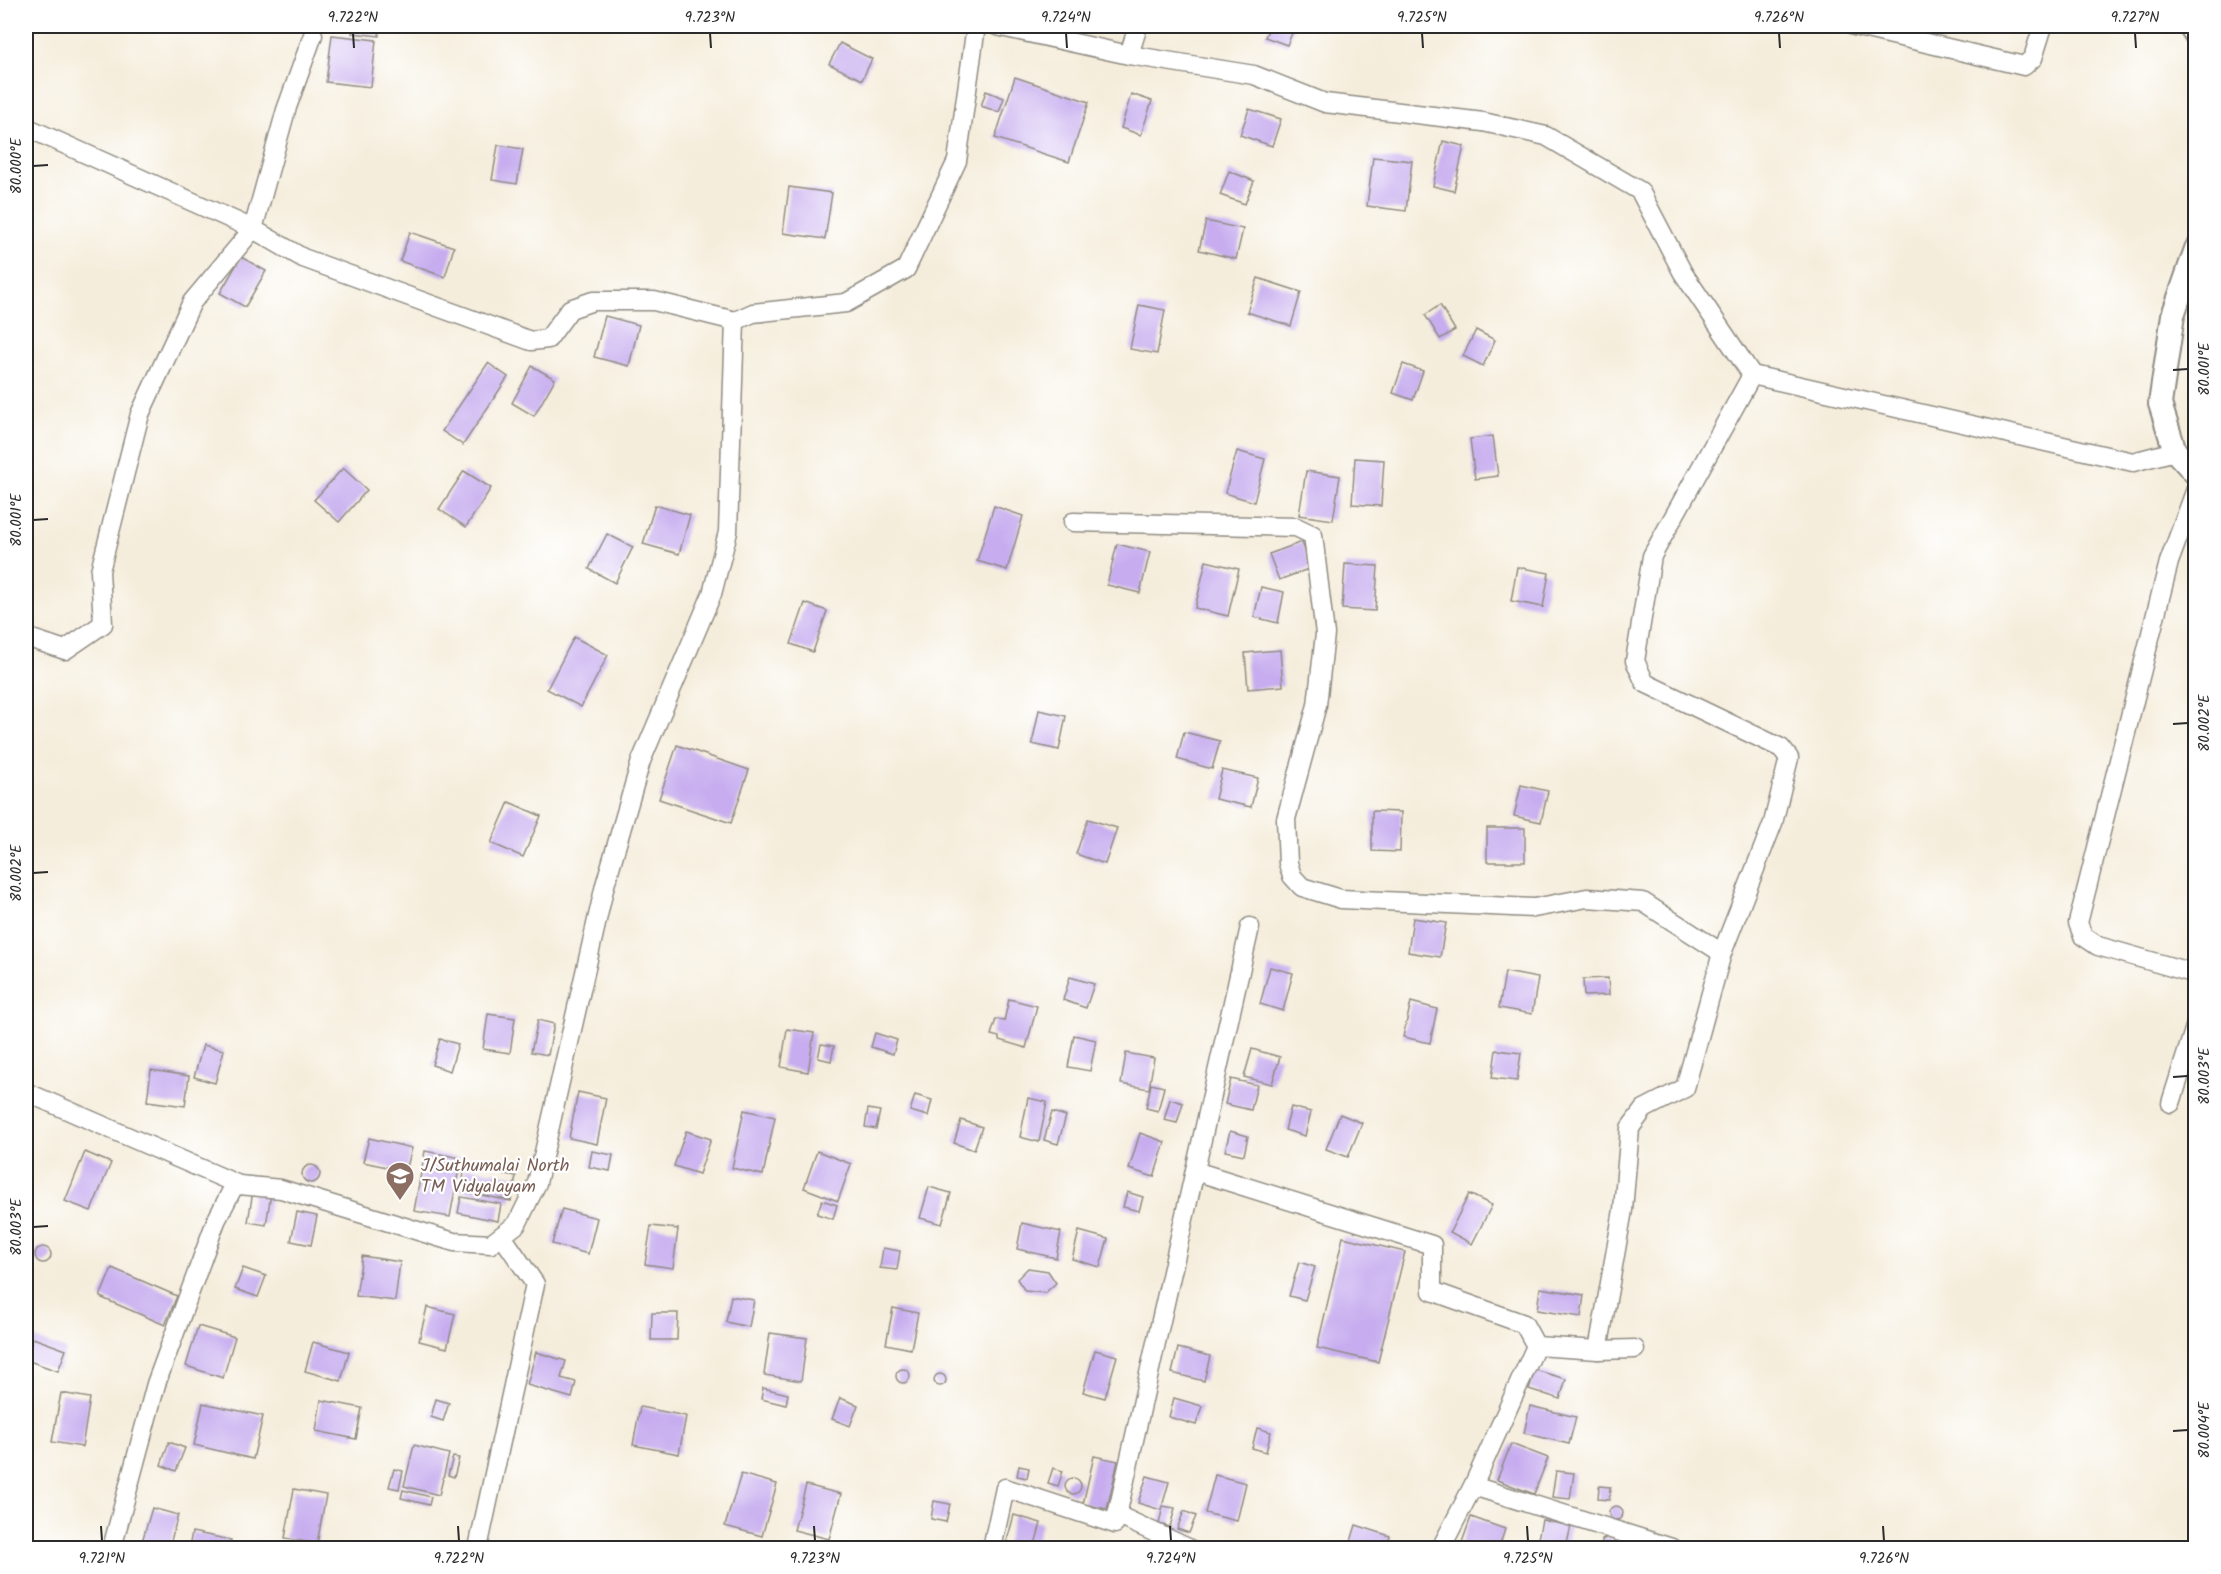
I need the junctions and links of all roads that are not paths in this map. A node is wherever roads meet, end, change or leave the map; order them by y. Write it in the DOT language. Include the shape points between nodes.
graph roads {
  1 [pos="976,26"];
  2 [pos="997,26"];
  3 [pos="1138,26"];
  4 [pos="1854,26"];
  5 [pos="2043,26"];
  6 [pos="2190,26"];
  7 [pos="313,35"];
  8 [pos="2196,35"];
  9 [pos="1129,55"];
  10 [pos="26,127"];
  11 [pos="253,229"];
  12 [pos="2196,249"];
  13 [pos="735,321"];
  14 [pos="1752,375"];
  15 [pos="2175,451"];
  16 [pos="2196,474"];
  17 [pos="2196,489"];
  18 [pos="1073,522"];
  19 [pos="26,637"];
  20 [pos="1250,927"];
  21 [pos="1722,954"];
  22 [pos="2196,974"];
  23 [pos="2196,1024"];
  24 [pos="26,1092"];
  25 [pos="2171,1103"];
  26 [pos="1195,1171"];
  27 [pos="239,1185"];
  28 [pos="502,1236"];
  29 [pos="1536,1346"];
  30 [pos="1635,1349"];
  31 [pos="1598,1350"];
  32 [pos="1473,1486"];
  33 [pos="1117,1515"];
  34 [pos="112,1548"];
  35 [pos="478,1548"];
  36 [pos="992,1548"];
  37 [pos="1188,1548"];
  38 [pos="1440,1548"];
  39 [pos="1672,1548"];
  1 -- 13 [label="street" via="957,161 906,268 846,303 753,314"];
  2 -- 9 [label="street"];
  3 -- 9 [label="street"];
  4 -- 5 [label="street" via="2024,66 2033,58"];
  6 -- 8 [label="street"];
  7 -- 11 [label="street" via="286,110"];
  9 -- 14 [label="street" via="1254,75 1325,103 1483,122 1546,136 1640,191 1683,273"];
  10 -- 11 [label="street"];
  11 -- 13 [label="street" via="303,258 531,341 548,339 570,309 592,301 654,301"];
  11 -- 19 [label="street" via="192,302 140,414 100,570 103,624 65,650"];
  12 -- 15 [label="street" via="2173,315 2160,404"];
  13 -- 28 [label="street" via="728,532 718,573 641,761 604,885 537,1183 517,1224"];
  14 -- 15 [label="street" via="2133,462"];
  14 -- 21 [label="street" via="1652,556 1635,661 1645,683 1781,748 1789,758 1773,823"];
  15 -- 16 [label="street"];
  17 -- 22 [label="street" via="2169,562 2078,923 2083,936 2098,946"];
  18 -- 21 [label="street" via="1296,526 1313,535 1325,634 1317,705 1286,819 1288,863 1292,876 1302,887 1341,899 1523,908 1587,898 1643,902"];
  20 -- 26 [label="street"];
  21 -- 31 [label="street" via="1685,1088 1644,1109 1630,1128 1623,1210"];
  23 -- 25 [label="street"];
  24 -- 27 [label="street"];
  26 -- 29 [label="street" via="1432,1245 1432,1291 1524,1324"];
  26 -- 33 [label="street"];
  27 -- 28 [label="street" via="281,1189 454,1242 491,1244"];
  27 -- 34 [label="street" via="233,1188 216,1221 156,1384"];
  28 -- 35 [label="street" via="535,1284"];
  29 -- 31 [label="street"];
  29 -- 32 [label="street"];
  30 -- 31 [label="street"];
  32 -- 38 [label="street"];
  32 -- 39 [label="street"];
  33 -- 36 [label="street" via="1115,1524 1005,1488"];
  33 -- 37 [label="street"];
}
